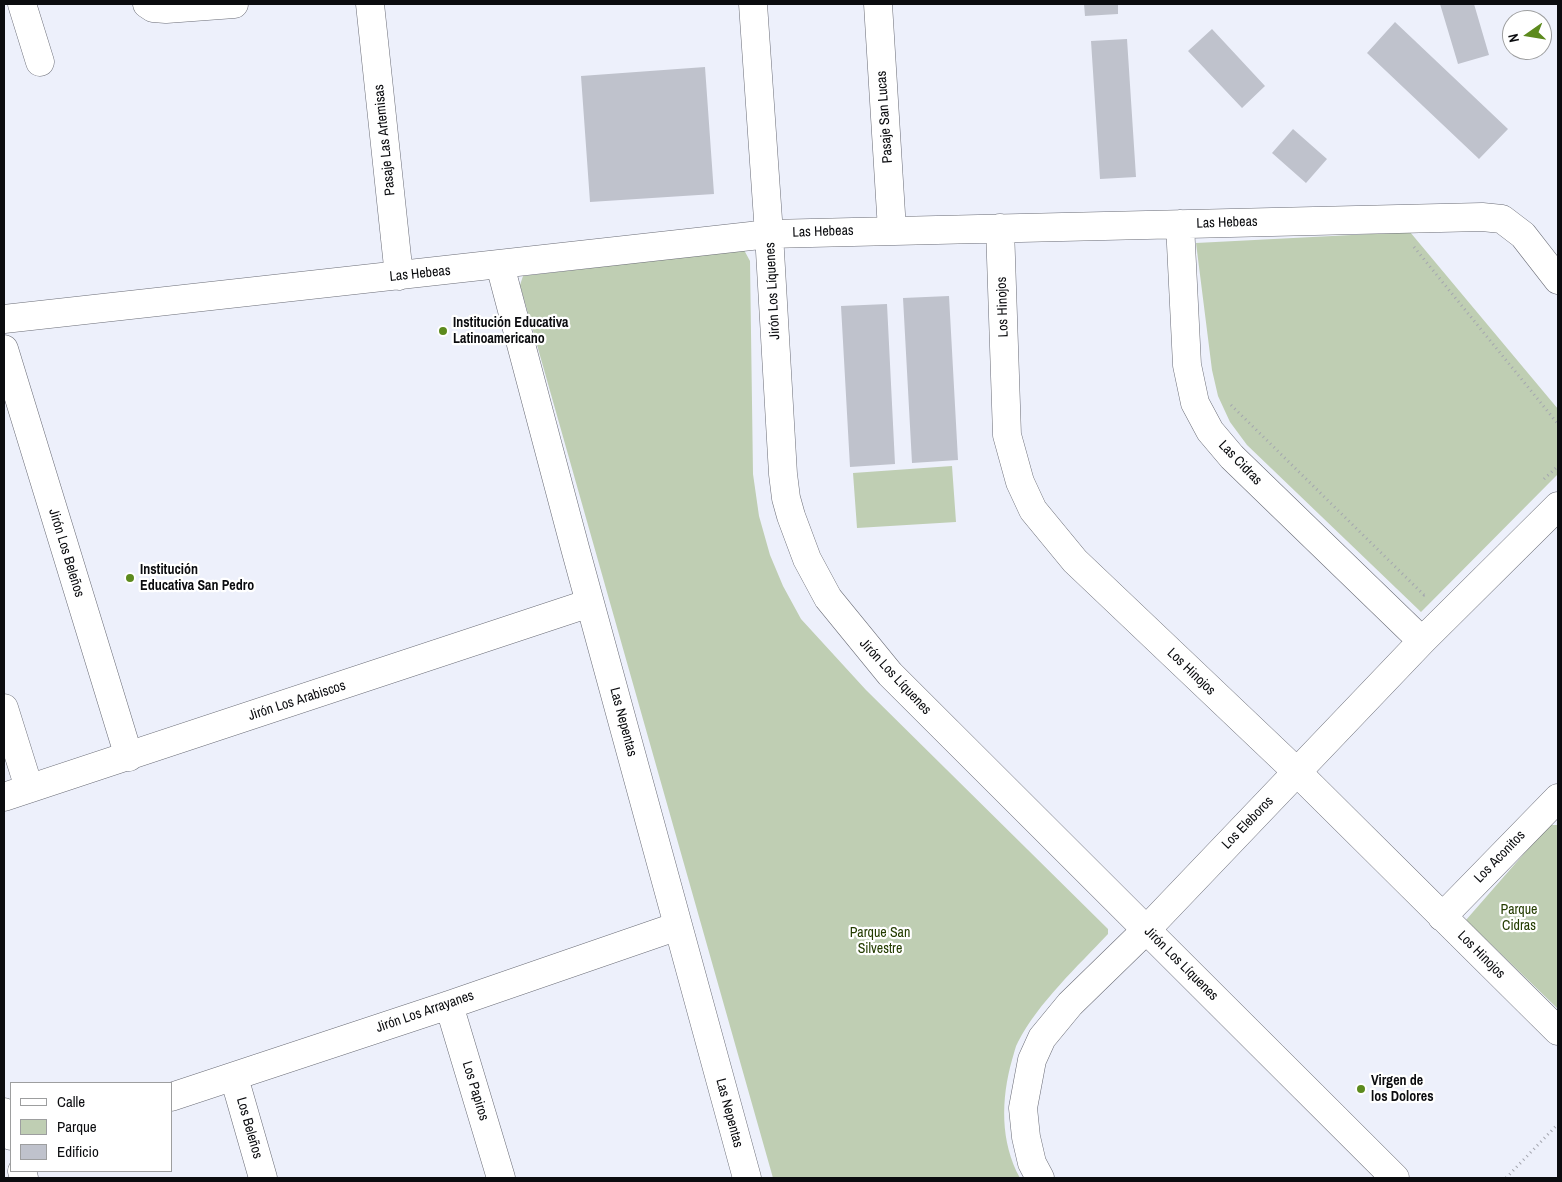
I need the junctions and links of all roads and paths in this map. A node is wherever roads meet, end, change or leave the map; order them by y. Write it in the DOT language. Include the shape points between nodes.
graph roads {
  1 [pos="22,4"];
  2 [pos="234,4"];
  3 [pos="370,4"];
  4 [pos="753,4"];
  5 [pos="878,4"];
  6 [pos="150,6"];
  7 [pos="40,62"];
  8 [pos="1180,224"];
  9 [pos="1000,228"];
  10 [pos="892,230"];
  11 [pos="769,234"];
  12 [pos="1414,247"];
  13 [pos="500,265"];
  14 [pos="399,276"];
  15 [pos="1558,280"];
  16 [pos="4,318"];
  17 [pos="4,349"];
  18 [pos="1227,398"];
  19 [pos="1558,424"];
  20 [pos="1558,506"];
  21 [pos="1424,595"];
  22 [pos="590,603"];
  23 [pos="1422,642"];
  24 [pos="4,708"];
  25 [pos="128,757"];
  26 [pos="1297,772"];
  27 [pos="16,792"];
  28 [pos="1556,803"];
  29 [pos="1442,917"];
  30 [pos="678,926"];
  31 [pos="1146,930"];
  32 [pos="449,1005"];
  33 [pos="1558,1031"];
  34 [pos="234,1077"];
  35 [pos="172,1097"];
  36 [pos="4,1112"];
  37 [pos="1558,1124"];
  38 [pos="10,1133"];
  39 [pos="263,1178"];
  40 [pos="501,1178"];
  41 [pos="747,1178"];
  42 [pos="1040,1178"];
  43 [pos="1395,1178"];
  44 [pos="1506,1178"];
  1 -- 7 [label="street"];
  2 -- 6 [label="street" via="166,9"];
  3 -- 14 [label="street, Pasaje Las Artemisas"];
  4 -- 11 [label="street, Jirón Los Líquenes"];
  5 -- 10 [label="street, Pasaje San Lucas"];
  8 -- 9 [label="street, Las Hebeas"];
  8 -- 15 [label="street, Las Hebeas" via="1451,217 1502,219 1524,235"];
  8 -- 23 [label="street, Las Cidras" via="1187,365 1195,403 1210,431 1232,457"];
  9 -- 10 [label="street, Las Hebeas"];
  9 -- 26 [label="street, Los Hinojos" via="1007,435 1020,482 1033,510 1075,561"];
  10 -- 11 [label="street, Las Hebeas"];
  11 -- 13 [label="street, Las Hebeas"];
  11 -- 31 [label="street, Jirón Los Líquenes" via="783,474 791,516 807,559 828,598 890,674"];
  12 -- 19 [label="path"];
  13 -- 14 [label="street, Las Hebeas"];
  13 -- 22 [label="street, Las Nepentas"];
  14 -- 16 [label="street, Las Hebeas"];
  17 -- 25 [label="street, Jirón Los Beleños"];
  18 -- 21 [label="path" via="1231,406"];
  20 -- 23 [label="street, Los Eleboros"];
  22 -- 25 [label="street, Jirón Los Arabiscos"];
  22 -- 30 [label="street, Las Nepentas"];
  23 -- 26 [label="street, Los Eleboros"];
  24 -- 27 [label="street"];
  25 -- 27 [label="street, Jirón Los Arabiscos"];
  26 -- 29 [label="street, Los Hinojos"];
  26 -- 31 [label="street, Los Eleboros"];
  28 -- 29 [label="street, Los Aconitos"];
  29 -- 33 [label="street, Los Hinojos"];
  30 -- 32 [label="street, Jirón Los Arrayanes"];
  30 -- 41 [label="street, Las Nepentas"];
  31 -- 42 [label="street, Los Eleboros" via="1070,1004 1042,1038 1032,1060 1023,1108 1032,1163"];
  31 -- 43 [label="street, Jirón Los Líquenes"];
  32 -- 34 [label="street, Jirón Los Arrayanes"];
  32 -- 40 [label="street, Los Papiros"];
  34 -- 35 [label="street, Jirón Los Arrayanes"];
  34 -- 39 [label="street, Los Beleños"];
  36 -- 38 [label="street"];
  37 -- 44 [label="path"];
}
